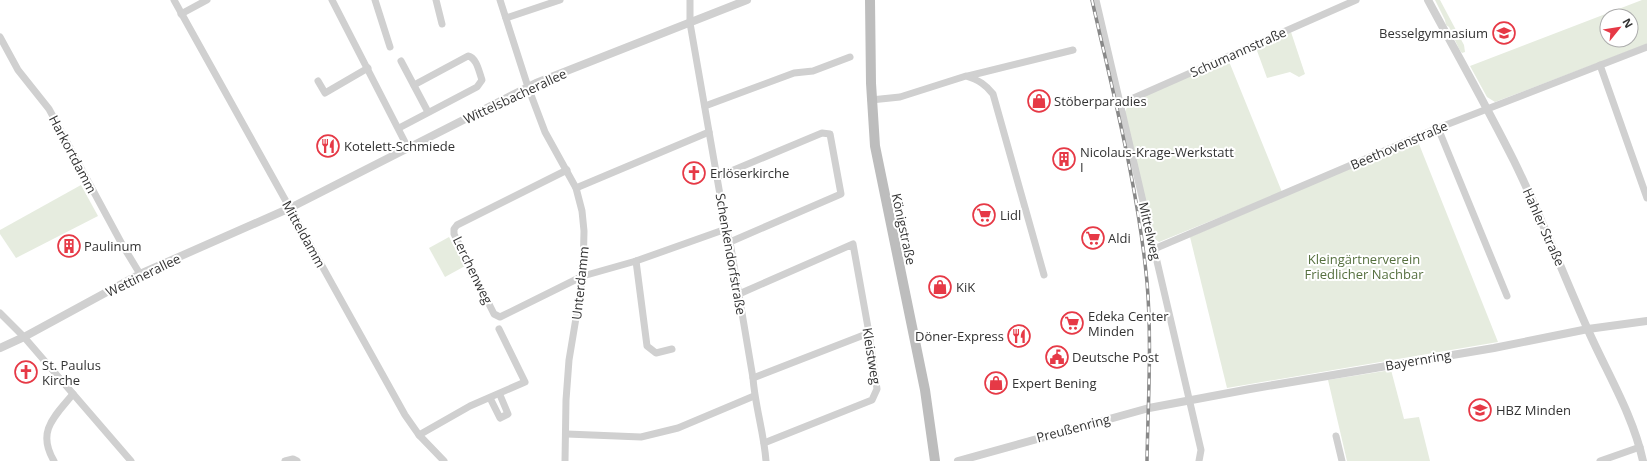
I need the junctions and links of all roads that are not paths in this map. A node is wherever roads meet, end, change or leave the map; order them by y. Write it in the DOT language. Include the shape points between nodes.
graph roads {
  1 [pos="174,0"];
  2 [pos="207,0"];
  3 [pos="332,0"];
  4 [pos="375,0"];
  5 [pos="436,0"];
  6 [pos="500,0"];
  7 [pos="560,0"];
  8 [pos="690,0"];
  9 [pos="747,0"];
  10 [pos="870,0"];
  11 [pos="1096,0"];
  12 [pos="1356,0"];
  13 [pos="1428,0"];
  14 [pos="182,14"];
  15 [pos="506,18"];
  16 [pos="690,23"];
  17 [pos="442,24"];
  18 [pos="0,37"];
  19 [pos="390,47"];
  20 [pos="1647,47"];
  21 [pos="1073,50"];
  22 [pos="850,57"];
  23 [pos="402,61"];
  24 [pos="1600,65"];
  25 [pos="368,68"];
  26 [pos="966,76"];
  27 [pos="318,81"];
  28 [pos="414,85"];
  29 [pos="528,87"];
  30 [pos="871,100"];
  31 [pos="1120,104"];
  32 [pos="705,106"];
  33 [pos="1486,109"];
  34 [pos="428,112"];
  35 [pos="399,128"];
  36 [pos="1438,128"];
  37 [pos="709,132"];
  38 [pos="408,148"];
  39 [pos="567,170"];
  40 [pos="717,177"];
  41 [pos="576,188"];
  42 [pos="1647,198"];
  43 [pos="290,208"];
  44 [pos="726,229"];
  45 [pos="730,242"];
  46 [pos="1154,249"];
  47 [pos="636,261"];
  48 [pos="140,274"];
  49 [pos="1044,275"];
  50 [pos="583,276"];
  51 [pos="738,294"];
  52 [pos="1507,296"];
  53 [pos="0,313"];
  54 [pos="1647,321"];
  55 [pos="499,329"];
  56 [pos="1588,329"];
  57 [pos="869,333"];
  58 [pos="24,337"];
  59 [pos="0,348"];
  60 [pos="672,349"];
  61 [pos="753,378"];
  62 [pos="73,394"];
  63 [pos="500,394"];
  64 [pos="754,396"];
  65 [pos="490,398"];
  66 [pos="1190,400"];
  67 [pos="567,434"];
  68 [pos="419,435"];
  69 [pos="1336,436"];
  70 [pos="764,443"];
  71 [pos="1640,448"];
  72 [pos="129,460"];
  73 [pos="54,461"];
  74 [pos="285,461"];
  75 [pos="297,461"];
  76 [pos="444,461"];
  77 [pos="565,461"];
  78 [pos="766,461"];
  79 [pos="935,461"];
  80 [pos="958,461"];
  81 [pos="1199,461"];
  82 [pos="1342,461"];
  83 [pos="1600,461"];
  84 [pos="1643,461"];
  1 -- 14 [label="street, Mitteldamm"];
  2 -- 14 [label="street"];
  3 -- 25 [label="street"];
  4 -- 19 [label="street"];
  5 -- 17 [label="street"];
  6 -- 15 [label="street, Unterdamm"];
  7 -- 15 [label="street"];
  8 -- 16 [label="street, Schenkendorfstraße"];
  9 -- 16 [label="street, Wittelsbacherallee"];
  10 -- 30 [label="main road, Königstraße"];
  11 -- 31 [label="street, Mittelweg"];
  12 -- 31 [label="street, Schumannstraße"];
  13 -- 33 [label="street, Hahler Straße"];
  14 -- 43 [label="street, Mitteldamm"];
  15 -- 29 [label="street, Unterdamm"];
  16 -- 29 [label="street, Wittelsbacherallee"];
  16 -- 32 [label="street, Schenkendorfstraße"];
  18 -- 48 [label="street, Harkortdamm" via="18,70 49,109"];
  20 -- 24 [label="street, Beethovenstraße"];
  21 -- 26 [label="street"];
  22 -- 32 [label="street" via="813,71 794,72"];
  23 -- 28 [label="street"];
  24 -- 33 [label="street, Beethovenstraße"];
  24 -- 42 [label="street"];
  25 -- 27 [label="street" via="326,93"];
  25 -- 35 [label="street"];
  26 -- 30 [label="street" via="900,97"];
  26 -- 49 [label="street" via="986,85 993,94"];
  28 -- 34 [label="street"];
  28 -- 34 [label="street" via="468,56 475,60 482,80 480,84"];
  29 -- 38 [label="street, Wittelsbacherallee"];
  29 -- 39 [label="street, Unterdamm" via="545,132"];
  30 -- 79 [label="main road, Königstraße" via="875,146 925,390"];
  31 -- 46 [label="street, Mittelweg"];
  32 -- 37 [label="street, Schenkendorfstraße"];
  33 -- 36 [label="street, Beethovenstraße"];
  33 -- 56 [label="street, Hahler Straße" via="1540,217"];
  34 -- 35 [label="street"];
  35 -- 38 [label="street"];
  36 -- 46 [label="street, Beethovenstraße"];
  36 -- 52 [label="street"];
  37 -- 40 [label="street, Schenkendorfstraße"];
  37 -- 41 [label="street"];
  38 -- 43 [label="street, Wittelsbacherallee"];
  39 -- 41 [label="street, Unterdamm"];
  39 -- 50 [label="street, Lerchenweg" via="457,225 454,234 494,314 500,317"];
  40 -- 44 [label="street, Schenkendorfstraße"];
  40 -- 45 [label="street" via="822,133 830,134 841,194"];
  41 -- 50 [label="street, Unterdamm" via="584,231"];
  43 -- 48 [label="street, Wettinerallee"];
  43 -- 68 [label="street, Mitteldamm" via="376,365"];
  44 -- 45 [label="street, Schenkendorfstraße"];
  44 -- 47 [label="street"];
  45 -- 51 [label="street, Schenkendorfstraße"];
  46 -- 66 [label="street, Mittelweg"];
  47 -- 50 [label="street"];
  47 -- 60 [label="street" via="647,346 656,353"];
  48 -- 58 [label="street, Wettinerallee"];
  50 -- 67 [label="street, Unterdamm" via="570,360 566,400"];
  51 -- 57 [label="street, Kleistweg" via="852,244"];
  51 -- 61 [label="street, Schenkendorfstraße"];
  53 -- 58 [label="street"];
  54 -- 56 [label="street, Bayernring"];
  55 -- 63 [label="street" via="526,382"];
  56 -- 66 [label="street, Bayernring"];
  56 -- 71 [label="street, Hahler Straße"];
  57 -- 61 [label="street"];
  57 -- 70 [label="street, Kleistweg" via="877,391 872,400"];
  58 -- 59 [label="street, Wettinerallee"];
  58 -- 62 [label="street"];
  61 -- 64 [label="street, Schenkendorfstraße"];
  62 -- 72 [label="street"];
  62 -- 73 [label="street" via="47,428 46,440"];
  63 -- 65 [label="street"];
  63 -- 65 [label="street" via="508,414 500,418"];
  64 -- 67 [label="street" via="678,428 641,437"];
  64 -- 70 [label="street, Schenkendorfstraße"];
  65 -- 68 [label="street" via="470,406"];
  66 -- 80 [label="street, Preußenring" via="1148,408"];
  66 -- 81 [label="street, Mittelweg" via="1201,450"];
  67 -- 77 [label="street, Unterdamm"];
  68 -- 76 [label="street, Mitteldamm"];
  69 -- 82 [label="street"];
  70 -- 78 [label="street, Schenkendorfstraße"];
  71 -- 83 [label="street"];
  71 -- 84 [label="street, Hahler Straße"];
  74 -- 75 [label="street"];
}
